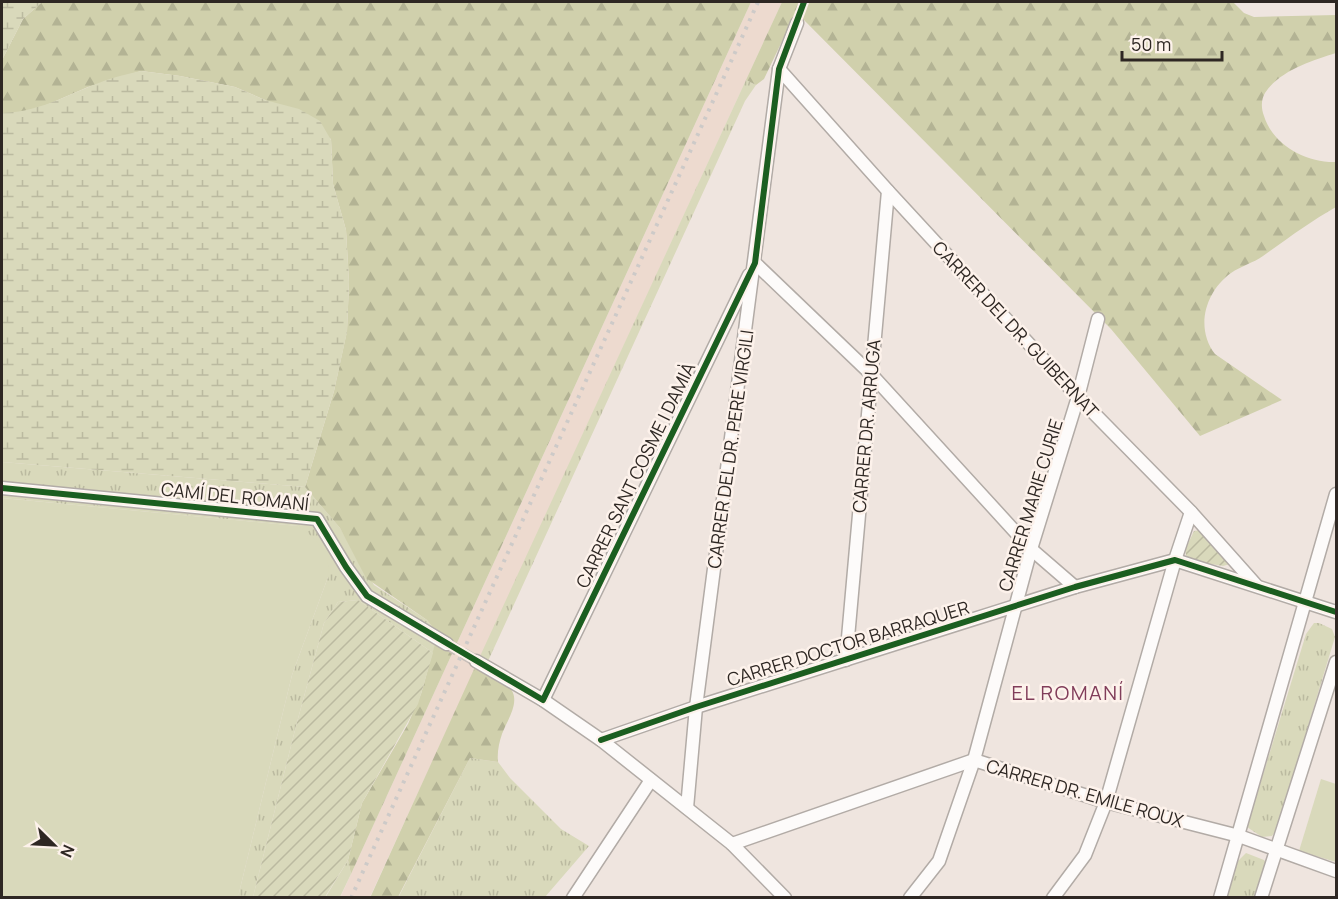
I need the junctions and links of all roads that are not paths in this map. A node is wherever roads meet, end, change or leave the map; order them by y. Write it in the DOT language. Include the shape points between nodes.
graph roads {
  1 [pos="797,23"];
  2 [pos="779,69"];
  3 [pos="888,191"];
  4 [pos="755,263"];
  5 [pos="1098,319"];
  6 [pos="870,374"];
  7 [pos="1078,397"];
  8 [pos="2,488"];
  9 [pos="1336,494"];
  10 [pos="1191,512"];
  11 [pos="1031,549"];
  12 [pos="1175,560"];
  13 [pos="1257,586"];
  14 [pos="1075,587"];
  15 [pos="1305,602"];
  16 [pos="1015,606"];
  17 [pos="1336,612"];
  18 [pos="447,644"];
  19 [pos="846,660"];
  20 [pos="476,661"];
  21 [pos="1336,662"];
  22 [pos="543,700"];
  23 [pos="696,707"];
  24 [pos="601,740"];
  25 [pos="974,760"];
  26 [pos="651,780"];
  27 [pos="1106,802"];
  28 [pos="687,808"];
  29 [pos="1239,836"];
  30 [pos="732,844"];
  31 [pos="1275,850"];
  32 [pos="1336,871"];
  33 [pos="578,895"];
  34 [pos="786,897"];
  35 [pos="910,897"];
  36 [pos="1053,897"];
  37 [pos="1220,897"];
  38 [pos="1261,897"];
  1 -- 2 [label="street, CARRER DEL DR. PERE VIRGILI"];
  2 -- 3 [label="street, CARRER DEL DR. GUIBERNAT"];
  2 -- 4 [label="street, CARRER DEL DR. PERE VIRGILI"];
  3 -- 6 [label="street, CARRER DR. ARRUGA"];
  3 -- 7 [label="street, CARRER DEL DR. GUIBERNAT"];
  4 -- 6 [label="street"];
  4 -- 22 [label="street, CARRER SANT COSME I DAMIÀ"];
  4 -- 23 [label="street, CARRER DEL DR. PERE VIRGILI"];
  5 -- 7 [label="street, CARRER MARIE CURIE"];
  6 -- 11 [label="street"];
  6 -- 19 [label="street, CARRER DR. ARRUGA"];
  7 -- 10 [label="street, CARRER DEL DR. GUIBERNAT"];
  7 -- 11 [label="street, CARRER MARIE CURIE"];
  8 -- 18 [label="street, CAMÍ DEL ROMANÍ" via="317,519 367,596"];
  9 -- 15 [label="street"];
  10 -- 12 [label="street"];
  10 -- 13 [label="street, CARRER DEL DR. GUIBERNAT"];
  11 -- 14 [label="street"];
  11 -- 16 [label="street, CARRER MARIE CURIE"];
  12 -- 13 [label="street"];
  12 -- 14 [label="street, CARRER DOCTOR BARRAQUER"];
  12 -- 27 [label="street"];
  13 -- 15 [label="street"];
  14 -- 16 [label="street, CARRER DOCTOR BARRAQUER"];
  15 -- 17 [label="street"];
  15 -- 29 [label="street"];
  16 -- 19 [label="street, CARRER DOCTOR BARRAQUER"];
  16 -- 25 [label="street, CARRER MARIE CURIE"];
  19 -- 23 [label="street, CARRER DOCTOR BARRAQUER"];
  20 -- 22 [label="street"];
  21 -- 31 [label="street"];
  22 -- 24 [label="street"];
  23 -- 24 [label="street, CARRER DOCTOR BARRAQUER"];
  23 -- 28 [label="street, CARRER DEL DR. PERE VIRGILI"];
  24 -- 26 [label="street"];
  25 -- 27 [label="street, CARRER DR. EMILE ROUX"];
  25 -- 30 [label="street, CARRER DR. EMILE ROUX"];
  25 -- 35 [label="street, CARRER MARIE CURIE" via="939,861"];
  26 -- 28 [label="street"];
  26 -- 33 [label="street"];
  27 -- 29 [label="street, CARRER DR. EMILE ROUX"];
  27 -- 36 [label="street" via="1085,855"];
  28 -- 30 [label="street"];
  29 -- 31 [label="street, CARRER DR. EMILE ROUX"];
  29 -- 37 [label="street"];
  30 -- 34 [label="street"];
  31 -- 32 [label="street, CARRER DR. EMILE ROUX"];
  31 -- 38 [label="street"];
}
